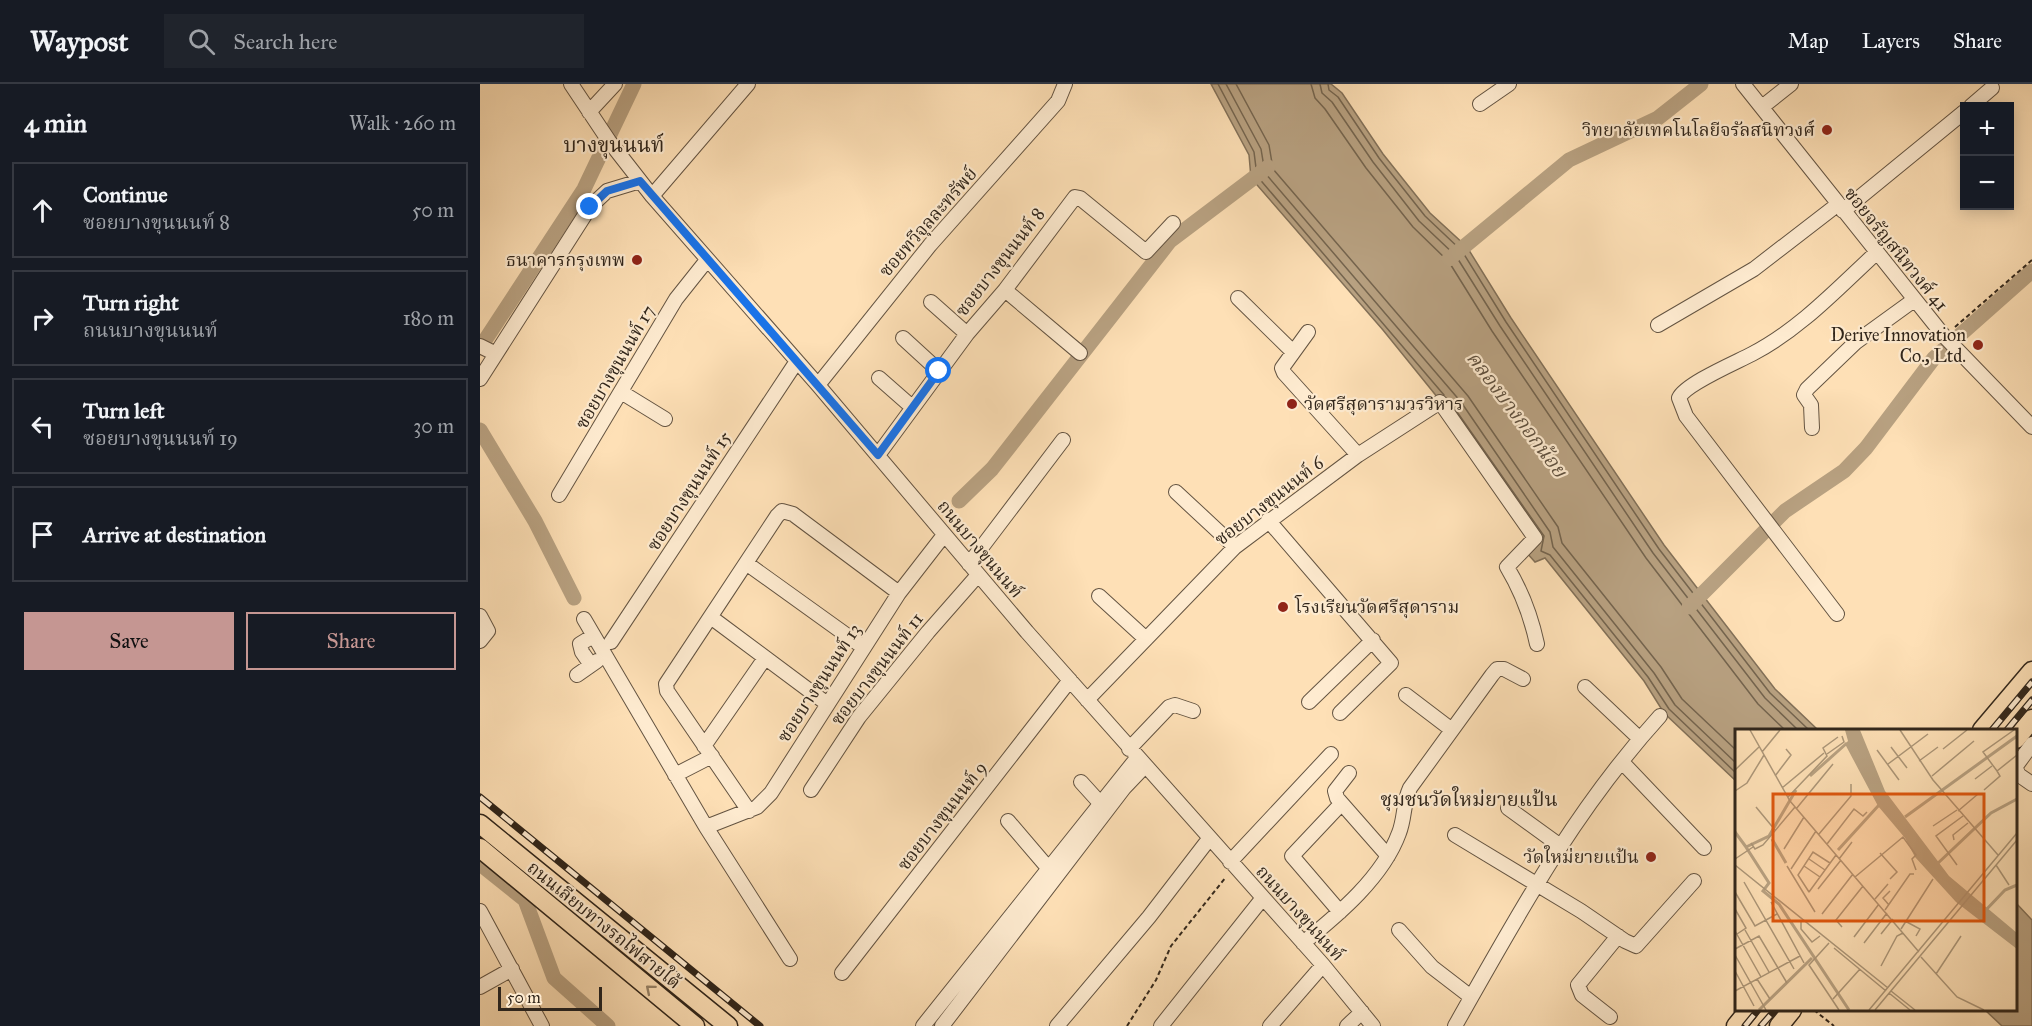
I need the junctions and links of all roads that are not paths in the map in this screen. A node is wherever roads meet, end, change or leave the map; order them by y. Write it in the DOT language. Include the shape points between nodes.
graph roads {
  1 [pos="571,84"];
  2 [pos="615,84"];
  3 [pos="748,84"];
  4 [pos="1065,84"];
  5 [pos="1509,84"];
  6 [pos="1743,84"];
  7 [pos="1791,84"];
  8 [pos="1992,88"];
  9 [pos="1976,102"];
  10 [pos="1480,104"];
  11 [pos="1762,107"];
  12 [pos="589,112"];
  13 [pos="1960,116"];
  14 [pos="640,181"];
  15 [pos="652,196"];
  16 [pos="1840,208"];
  17 [pos="1173,223"];
  18 [pos="1876,253"];
  19 [pos="707,260"];
  20 [pos="1005,290"];
  21 [pos="1238,298"];
  22 [pos="1914,300"];
  23 [pos="931,302"];
  24 [pos="1658,325"];
  25 [pos="1308,332"];
  26 [pos="967,334"];
  27 [pos="903,338"];
  28 [pos="480,346"];
  29 [pos="1292,351"];
  30 [pos="1080,353"];
  31 [pos="496,354"];
  32 [pos="797,361"];
  33 [pos="939,371"];
  34 [pos="879,378"];
  35 [pos="480,379"];
  36 [pos="818,385"];
  37 [pos="621,392"];
  38 [pos="912,407"];
  39 [pos="665,419"];
  40 [pos="1812,428"];
  41 [pos="2032,428"];
  42 [pos="1063,440"];
  43 [pos="878,455"];
  44 [pos="1358,455"];
  45 [pos="1176,492"];
  46 [pos="559,495"];
  47 [pos="1268,520"];
  48 [pos="944,535"];
  49 [pos="1235,547"];
  50 [pos="746,563"];
  51 [pos="974,570"];
  52 [pos="899,593"];
  53 [pos="1099,596"];
  54 [pos="1837,614"];
  55 [pos="480,616"];
  56 [pos="712,618"];
  57 [pos="584,619"];
  58 [pos="593,636"];
  59 [pos="1146,639"];
  60 [pos="480,640"];
  61 [pos="1373,640"];
  62 [pos="611,642"];
  63 [pos="1537,644"];
  64 [pos="863,647"];
  65 [pos="605,656"];
  66 [pos="765,658"];
  67 [pos="591,665"];
  68 [pos="2032,671"];
  69 [pos="577,675"];
  70 [pos="1070,680"];
  71 [pos="1522,680"];
  72 [pos="1585,687"];
  73 [pos="1406,695"];
  74 [pos="1087,700"];
  75 [pos="1309,702"];
  76 [pos="826,703"];
  77 [pos="1193,711"];
  78 [pos="1340,713"];
  79 [pos="1660,717"];
  80 [pos="2032,719"];
  81 [pos="1983,729"];
  82 [pos="1452,730"];
  83 [pos="2017,738"];
  84 [pos="1640,739"];
  85 [pos="2032,744"];
  86 [pos="708,751"];
  87 [pos="1331,754"];
  88 [pos="1137,757"];
  89 [pos="1622,762"];
  90 [pos="2017,766"];
  91 [pos="2017,770"];
  92 [pos="1349,773"];
  93 [pos="675,775"];
  94 [pos="1081,782"];
  95 [pos="2032,784"];
  96 [pos="811,790"];
  97 [pos="1100,803"];
  98 [pos="1341,804"];
  99 [pos="1508,808"];
  100 [pos="749,811"];
  101 [pos="1008,821"];
  102 [pos="480,824"];
  103 [pos="706,827"];
  104 [pos="1455,835"];
  105 [pos="1209,838"];
  106 [pos="1559,845"];
  107 [pos="480,848"];
  108 [pos="1704,848"];
  109 [pos="1388,856"];
  110 [pos="1232,865"];
  111 [pos="1049,869"];
  112 [pos="1694,881"];
  113 [pos="1536,884"];
  114 [pos="1262,899"];
  115 [pos="480,911"];
  116 [pos="1340,912"];
  117 [pos="1399,930"];
  118 [pos="1617,936"];
  119 [pos="1303,943"];
  120 [pos="790,959"];
  121 [pos="1323,965"];
  122 [pos="512,969"];
  123 [pos="842,973"];
  124 [pos="480,987"];
  125 [pos="1471,997"];
  126 [pos="1748,1011"];
  127 [pos="1791,1011"];
  128 [pos="1362,1012"];
  129 [pos="1610,1017"];
  130 [pos="687,1024"];
  131 [pos="1458,1025"];
  132 [pos="542,1026"];
  133 [pos="728,1026"];
  134 [pos="923,1026"];
  135 [pos="942,1026"];
  136 [pos="1057,1026"];
  137 [pos="1161,1026"];
  138 [pos="1270,1026"];
  139 [pos="1347,1026"];
  140 [pos="1373,1026"];
  141 [pos="1736,1026"];
  142 [pos="1779,1026"];
  1 -- 12 [label="street, ถนนบางขุนนนท์"];
  2 -- 12 [label="street"];
  3 -- 15 [label="street"];
  4 -- 36 [label="street, ซอยทวีจุลละทรัพย์" via="1058,101 930,245"];
  5 -- 10 [label="street"];
  6 -- 11 [label="street, ซอยจรัญสนิทวงศ์ 41"];
  7 -- 11 [label="street"];
  8 -- 9 [label="street"];
  11 -- 16 [label="street, ซอยจรัญสนิทวงศ์ 41"];
  12 -- 14 [label="street, ถนนบางขุนนนท์"];
  13 -- 16 [label="street"];
  14 -- 15 [label="street, ถนนบางขุนนนท์"];
  14 -- 31 [label="street" via="607,191 590,207"];
  15 -- 19 [label="street, ถนนบางขุนนนท์"];
  16 -- 18 [label="street, ซอยจรัญสนิทวงศ์ 41"];
  16 -- 24 [label="street" via="1754,269"];
  17 -- 20 [label="street, ซอยบางขุนนนท์ 8" via="1146,252 1075,197"];
  18 -- 22 [label="street, ซอยจรัญสนิทวงศ์ 41"];
  18 -- 54 [label="street" via="1805,319 1758,351 1689,388 1679,398 1692,425"];
  19 -- 32 [label="street, ถนนบางขุนนนท์"];
  19 -- 37 [label="street, ซอยบางขุนนนท์ 17" via="676,299"];
  20 -- 26 [label="street, ซอยบางขุนนนท์ 8"];
  20 -- 30 [label="street"];
  21 -- 29 [label="street"];
  22 -- 40 [label="street" via="1856,342 1807,388 1804,395 1811,405"];
  22 -- 41 [label="street, ซอยจรัญสนิทวงศ์ 41" via="1956,350"];
  23 -- 26 [label="street"];
  25 -- 29 [label="street"];
  26 -- 33 [label="street, ซอยบางขุนนนท์ 8"];
  27 -- 33 [label="street"];
  28 -- 31 [label="street"];
  29 -- 44 [label="street" via="1282,368 1284,373"];
  31 -- 35 [label="street"];
  32 -- 36 [label="street, ถนนบางขุนนนท์"];
  32 -- 62 [label="street, ซอยบางขุนนนท์ 15"];
  33 -- 38 [label="street, ซอยบางขุนนนท์ 8"];
  34 -- 38 [label="street"];
  36 -- 43 [label="street, ถนนบางขุนนนท์"];
  37 -- 39 [label="street"];
  37 -- 46 [label="street, ซอยบางขุนนนท์ 17"];
  38 -- 43 [label="street, ซอยบางขุนนนท์ 8"];
  42 -- 51 [label="street, ซอยบางขุนนนท์ 11"];
  43 -- 48 [label="street, ถนนบางขุนนนท์"];
  44 -- 47 [label="street, ซอยบางขุนนนท์ 6"];
  44 -- 63 [label="street, ซอยบางขุนนนท์ 6" via="1440,402 1535,538 1507,567 1532,618"];
  45 -- 49 [label="street"];
  47 -- 49 [label="street, ซอยบางขุนนนท์ 6"];
  47 -- 61 [label="street"];
  48 -- 51 [label="street, ถนนบางขุนนนท์"];
  48 -- 52 [label="street, ซอยบางขุนนนท์ 13"];
  49 -- 59 [label="street, ซอยบางขุนนนท์ 6"];
  50 -- 52 [label="street" via="779,512 786,511"];
  50 -- 56 [label="street"];
  50 -- 64 [label="street"];
  51 -- 70 [label="street, ถนนบางขุนนนท์"];
  51 -- 96 [label="street, ซอยบางขุนนนท์ 11" via="860,717"];
  52 -- 64 [label="street, ซอยบางขุนนนท์ 13"];
  53 -- 59 [label="street"];
  55 -- 60 [label="street" via="488,631"];
  56 -- 66 [label="street"];
  56 -- 86 [label="street" via="666,684"];
  57 -- 58 [label="street"];
  58 -- 65 [label="street"];
  58 -- 67 [label="street" via="580,644"];
  59 -- 74 [label="street, ซอยบางขุนนนท์ 6"];
  61 -- 75 [label="street"];
  61 -- 78 [label="street" via="1391,663"];
  64 -- 76 [label="street, ซอยบางขุนนนท์ 13"];
  65 -- 67 [label="street"];
  65 -- 93 [label="street"];
  66 -- 76 [label="street"];
  66 -- 86 [label="street"];
  67 -- 69 [label="street"];
  68 -- 81 [label="main road"];
  70 -- 74 [label="street, ถนนบางขุนนนท์"];
  70 -- 123 [label="street, ซอยบางขุนนนท์ 9"];
  71 -- 82 [label="street" via="1497,669"];
  72 -- 84 [label="street"];
  73 -- 82 [label="street"];
  74 -- 88 [label="street, ถนนบางขุนนนท์"];
  76 -- 100 [label="street, ซอยบางขุนนนท์ 13" via="771,794"];
  77 -- 88 [label="street" via="1169,707"];
  79 -- 84 [label="street"];
  80 -- 83 [label="main road"];
  82 -- 109 [label="street" via="1410,788 1400,832"];
  84 -- 89 [label="street"];
  85 -- 90 [label="street"];
  86 -- 93 [label="street"];
  86 -- 100 [label="street"];
  87 -- 110 [label="street"];
  88 -- 97 [label="street"];
  88 -- 105 [label="street, ถนนบางขุนนนท์"];
  88 -- 135 [label="street" via="1124,788"];
  89 -- 106 [label="street"];
  89 -- 108 [label="street"];
  91 -- 95 [label="street"];
  92 -- 98 [label="street" via="1335,791"];
  93 -- 103 [label="street"];
  94 -- 97 [label="street"];
  97 -- 111 [label="street"];
  98 -- 109 [label="street"];
  98 -- 116 [label="street" via="1292,856"];
  99 -- 106 [label="street"];
  100 -- 103 [label="street, ซอยบางขุนนนท์ 13"];
  101 -- 111 [label="street"];
  102 -- 133 [label="main road, ถนนเลียบทางรถไฟสายใต้"];
  103 -- 120 [label="street"];
  104 -- 113 [label="street"];
  105 -- 110 [label="street, ถนนบางขุนนนท์"];
  105 -- 136 [label="street" via="1149,917"];
  106 -- 113 [label="street"];
  130 -- 107 [label="main road, ถนนเลียบทางรถไฟสายใต้, one-way"];
  109 -- 116 [label="street"];
  110 -- 114 [label="street, ถนนบางขุนนนท์"];
  111 -- 134 [label="street"];
  112 -- 118 [label="street" via="1640,944 1632,945"];
  113 -- 118 [label="street"];
  113 -- 125 [label="street"];
  114 -- 119 [label="street, ถนนบางขุนนนท์"];
  114 -- 137 [label="street"];
  115 -- 122 [label="street"];
  116 -- 119 [label="street"];
  117 -- 125 [label="street" via="1437,972"];
  118 -- 129 [label="street" via="1578,985 1582,995"];
  119 -- 121 [label="street, ถนนบางขุนนนท์"];
  121 -- 128 [label="street, ถนนบางขุนนนท์"];
  121 -- 138 [label="street"];
  122 -- 124 [label="street"];
  122 -- 132 [label="street"];
  125 -- 131 [label="street"];
  126 -- 141 [label="main road"];
  127 -- 142 [label="main road"];
  128 -- 139 [label="street"];
  128 -- 140 [label="street, ถนนบางขุนนนท์"];
}
